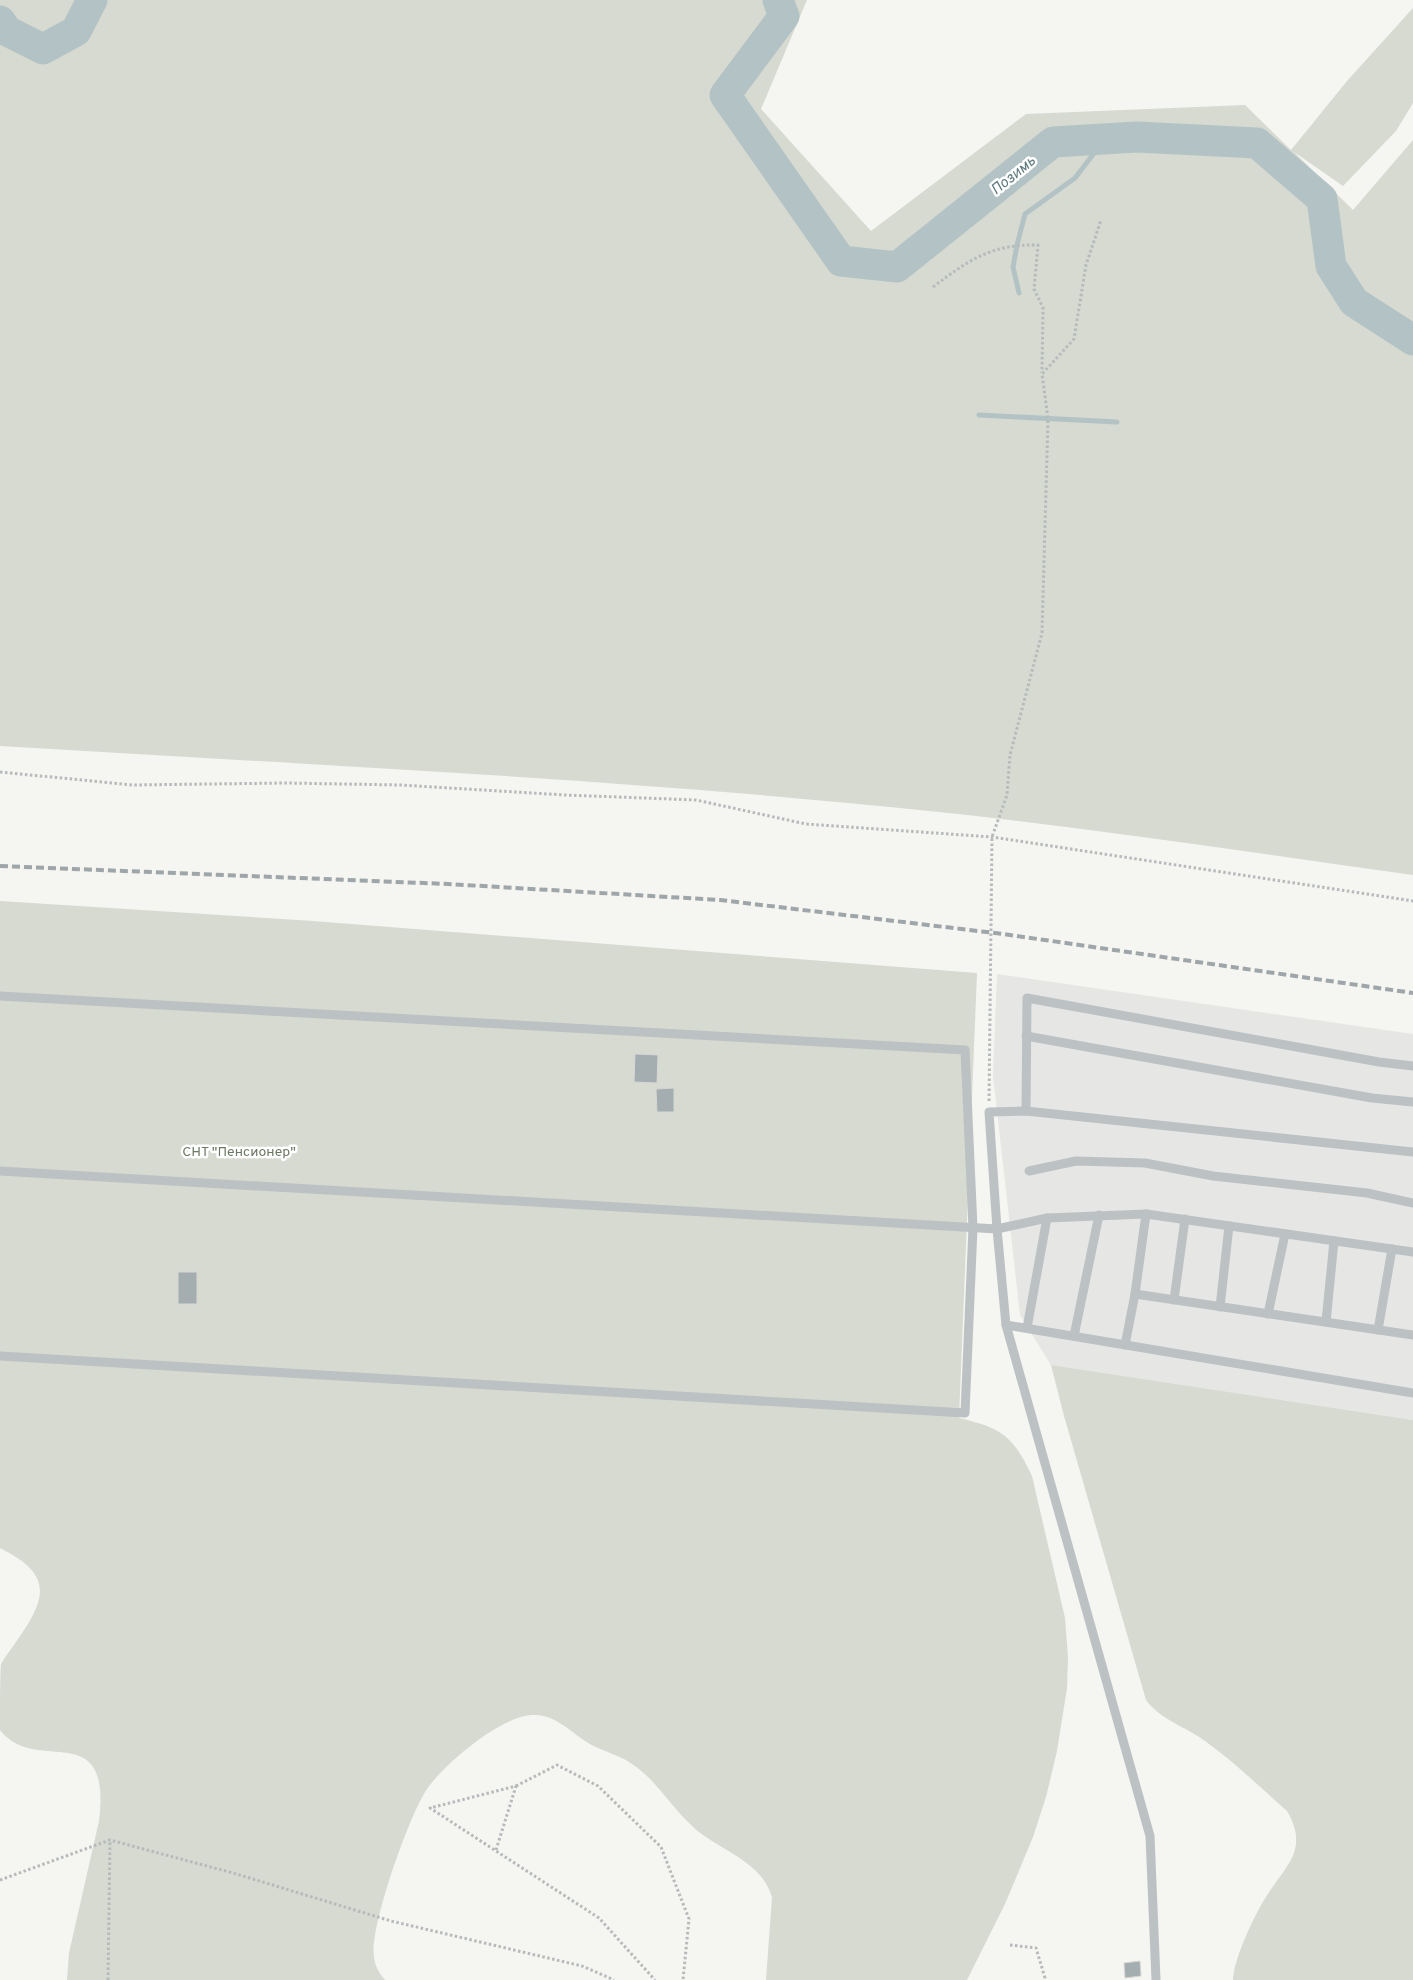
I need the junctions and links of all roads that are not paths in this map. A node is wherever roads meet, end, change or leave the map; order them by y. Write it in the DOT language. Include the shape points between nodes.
graph roads {
  1 [pos="0,996"];
  2 [pos="1026,1036"];
  3 [pos="1413,1066"];
  4 [pos="1413,1102"];
  5 [pos="1026,1111"];
  6 [pos="1413,1152"];
  7 [pos="0,1171"];
  8 [pos="1029,1171"];
  9 [pos="1413,1203"];
  10 [pos="1146,1214"];
  11 [pos="1099,1216"];
  12 [pos="1047,1218"];
  13 [pos="1185,1219"];
  14 [pos="1229,1226"];
  15 [pos="973,1228"];
  16 [pos="997,1229"];
  17 [pos="1285,1234"];
  18 [pos="1334,1241"];
  19 [pos="1392,1249"];
  20 [pos="1413,1252"];
  21 [pos="1135,1294"];
  22 [pos="1174,1300"];
  23 [pos="1220,1306"];
  24 [pos="1268,1314"];
  25 [pos="1326,1322"];
  26 [pos="1006,1325"];
  27 [pos="1027,1328"];
  28 [pos="1378,1330"];
  29 [pos="1413,1335"];
  30 [pos="1074,1336"];
  31 [pos="1125,1345"];
  32 [pos="0,1356"];
  33 [pos="1413,1392"];
  34 [pos="1156,1980"];
  1 -- 15 [label="street" via="965,1050"];
  2 -- 3 [label="street" via="1027,998"];
  2 -- 4 [label="street" via="1362,1096"];
  2 -- 5 [label="street"];
  5 -- 6 [label="street"];
  5 -- 16 [label="street" via="989,1112"];
  7 -- 15 [label="street"];
  8 -- 9 [label="street" via="1076,1161 1145,1163 1213,1176 1367,1193"];
  10 -- 11 [label="street"];
  10 -- 13 [label="street"];
  10 -- 21 [label="street"];
  11 -- 12 [label="street"];
  11 -- 30 [label="street"];
  12 -- 16 [label="street"];
  12 -- 27 [label="street"];
  13 -- 14 [label="street"];
  13 -- 22 [label="street"];
  14 -- 17 [label="street"];
  14 -- 23 [label="street"];
  15 -- 16 [label="street"];
  15 -- 32 [label="street" via="965,1414"];
  16 -- 26 [label="street"];
  17 -- 18 [label="street"];
  17 -- 24 [label="street"];
  18 -- 19 [label="street"];
  18 -- 25 [label="street"];
  19 -- 20 [label="street"];
  19 -- 28 [label="street"];
  21 -- 22 [label="street"];
  21 -- 31 [label="street"];
  22 -- 23 [label="street"];
  23 -- 24 [label="street"];
  24 -- 25 [label="street"];
  25 -- 28 [label="street"];
  26 -- 27 [label="street"];
  26 -- 34 [label="street" via="1150,1836"];
  27 -- 30 [label="street"];
  28 -- 29 [label="street"];
  30 -- 31 [label="street"];
  31 -- 33 [label="street"];
}
